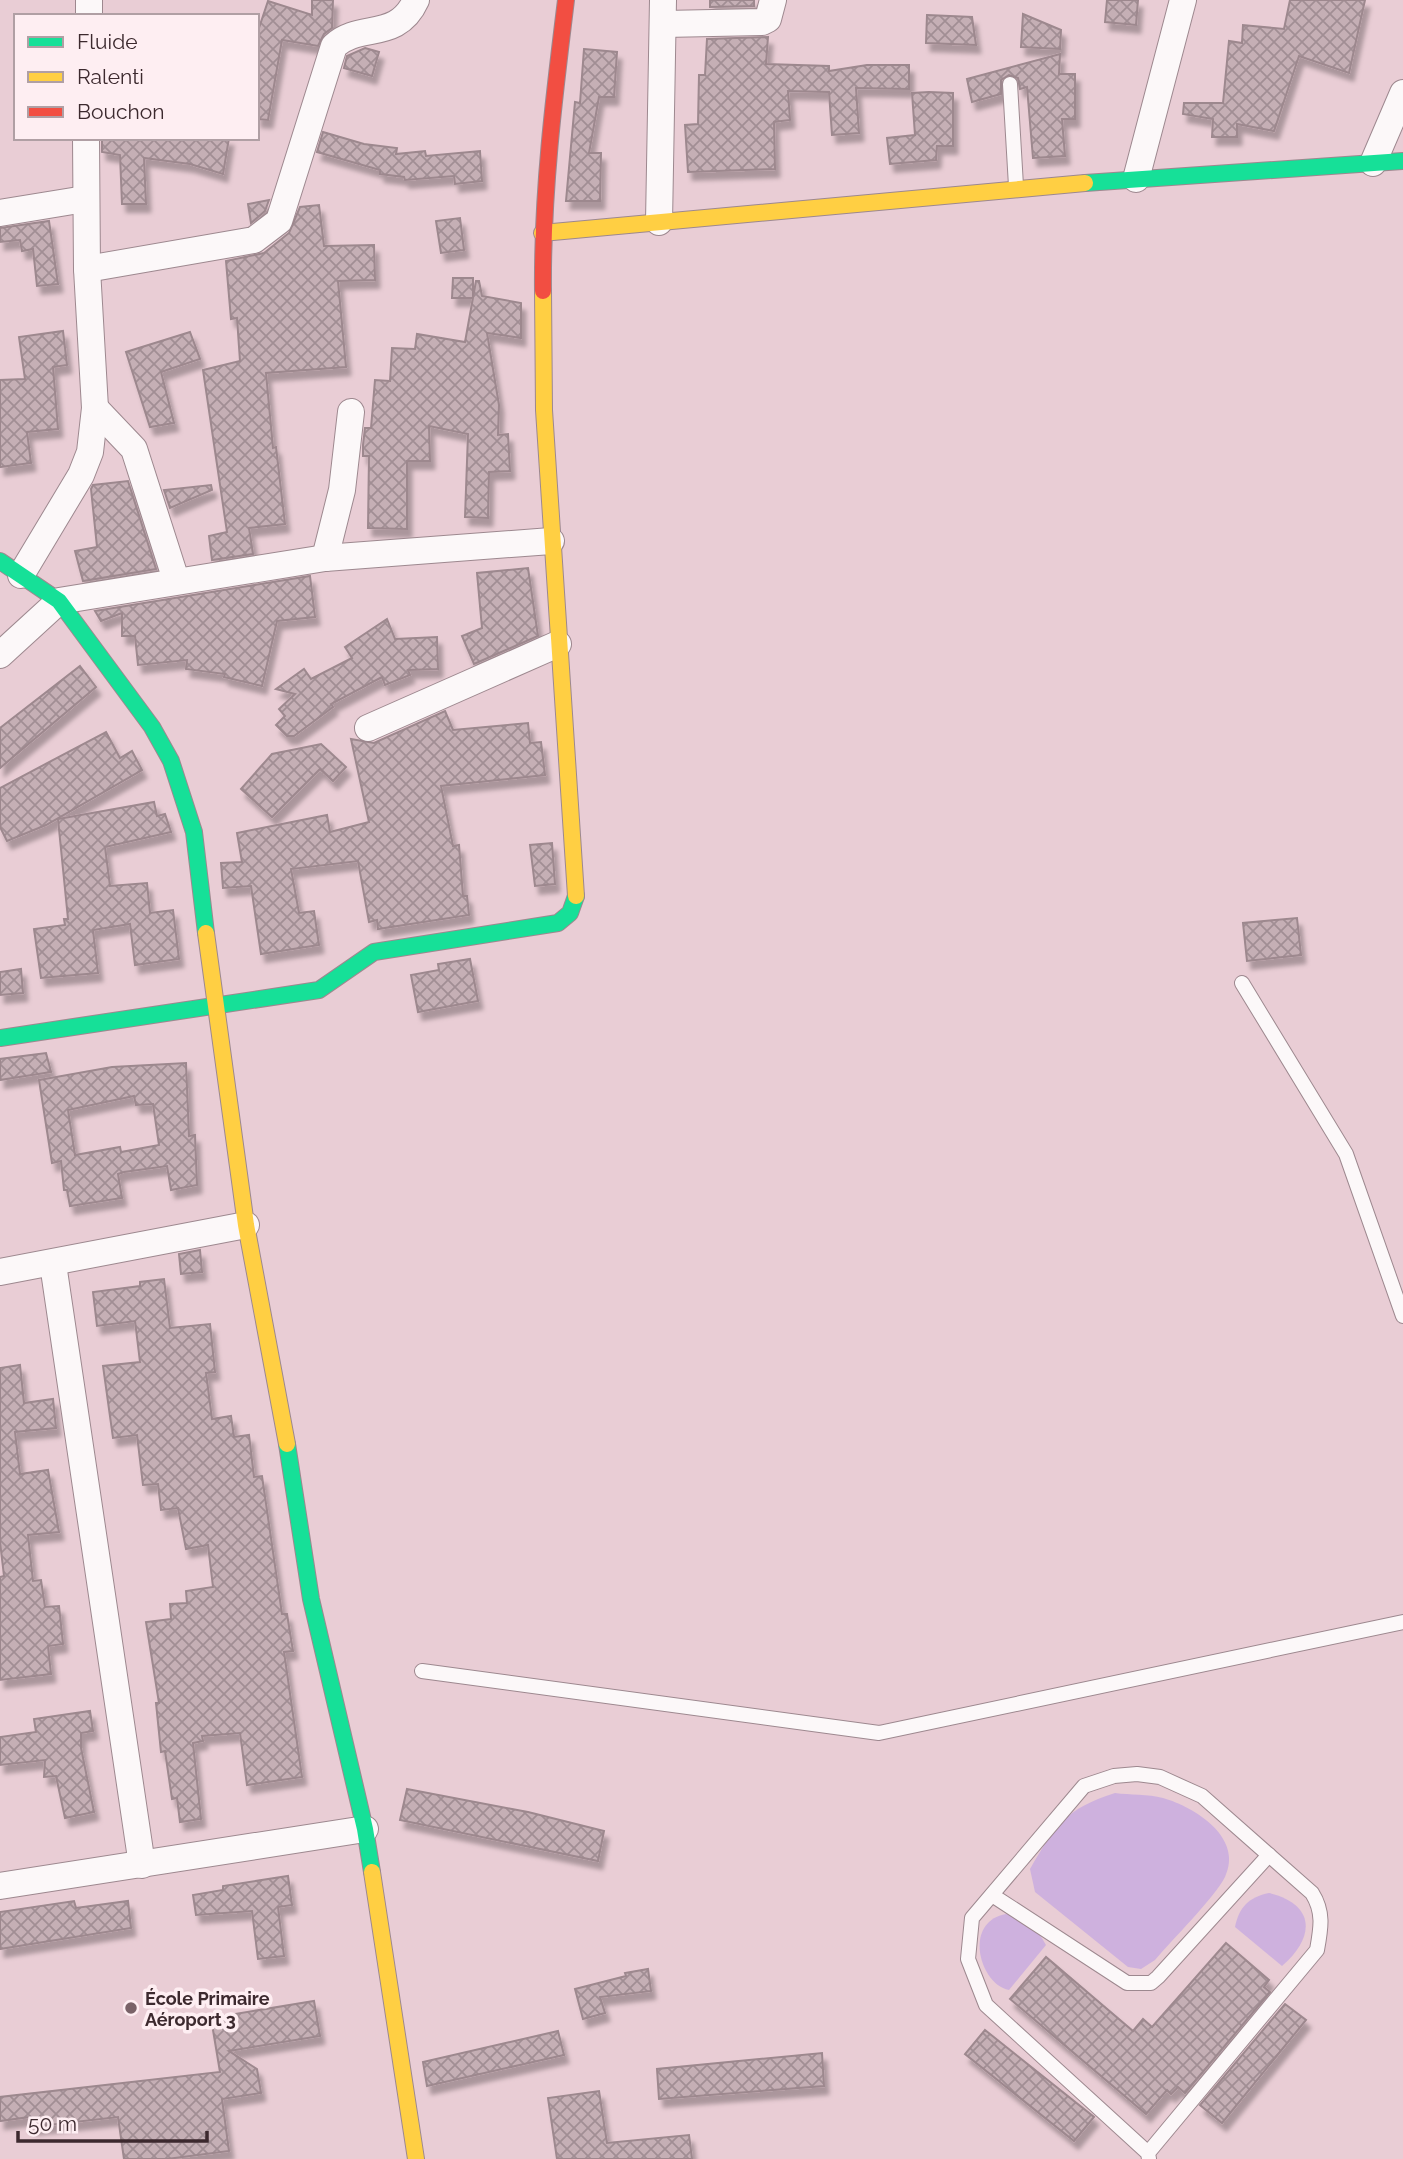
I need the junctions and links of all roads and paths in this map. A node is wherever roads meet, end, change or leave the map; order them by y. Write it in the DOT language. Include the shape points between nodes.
graph roads {
  1 [pos="416,0"];
  2 [pos="566,0"];
  3 [pos="772,0"];
  4 [pos="1183,0"];
  5 [pos="663,12"];
  6 [pos="1010,85"];
  7 [pos="1403,93"];
  8 [pos="86,140"];
  9 [pos="1403,161"];
  10 [pos="1373,163"];
  11 [pos="1136,179"];
  12 [pos="1016,188"];
  13 [pos="85,200"];
  14 [pos="0,213"];
  15 [pos="659,222"];
  16 [pos="541,233"];
  17 [pos="86,269"];
  18 [pos="95,408"];
  19 [pos="351,412"];
  20 [pos="551,541"];
  21 [pos="325,558"];
  22 [pos="11,568"];
  23 [pos="176,580"];
  24 [pos="59,601"];
  25 [pos="558,644"];
  26 [pos="0,655"];
  27 [pos="368,728"];
  28 [pos="1242,983"];
  29 [pos="214,1006"];
  30 [pos="0,1038"];
  31 [pos="246,1225"];
  32 [pos="53,1264"];
  33 [pos="0,1272"];
  34 [pos="1403,1316"];
  35 [pos="1403,1622"];
  36 [pos="422,1671"];
  37 [pos="365,1829"];
  38 [pos="1269,1855"];
  39 [pos="142,1865"];
  40 [pos="0,1886"];
  41 [pos="992,1895"];
  42 [pos="1148,2156"];
  43 [pos="416,2159"];
  1 -- 17 [label="street" via="392,26 348,37 334,46 279,221 267,232 254,240"];
  2 -- 16 [label="street"];
  3 -- 5 [label="street" via="768,19 762,22"];
  4 -- 11 [label="street"];
  5 -- 15 [label="street"];
  6 -- 12 [label="lane"];
  7 -- 10 [label="street"];
  8 -- 13 [label="street"];
  9 -- 10 [label="street"];
  10 -- 11 [label="street"];
  11 -- 12 [label="street"];
  12 -- 15 [label="street"];
  13 -- 14 [label="street"];
  13 -- 17 [label="street"];
  15 -- 16 [label="street"];
  16 -- 20 [label="street"];
  17 -- 18 [label="street"];
  18 -- 22 [label="street" via="82,475"];
  18 -- 23 [label="street" via="134,449"];
  19 -- 21 [label="street" via="342,491"];
  20 -- 21 [label="street"];
  20 -- 25 [label="street"];
  21 -- 23 [label="street"];
  22 -- 24 [label="street"];
  23 -- 24 [label="street"];
  24 -- 26 [label="street"];
  24 -- 29 [label="street" via="152,727 171,761 194,832"];
  25 -- 27 [label="street"];
  25 -- 29 [label="street" via="577,888 567,917 558,923 374,952 319,990"];
  28 -- 34 [label="lane" via="1346,1154"];
  29 -- 30 [label="street"];
  29 -- 31 [label="street"];
  31 -- 32 [label="street"];
  31 -- 37 [label="street" via="311,1599"];
  32 -- 33 [label="street"];
  32 -- 39 [label="street"];
  35 -- 36 [label="lane" via="880,1733"];
  37 -- 39 [label="street"];
  37 -- 43 [label="street"];
  38 -- 41 [label="lane" via="1202,1796 1160,1777 1114,1776 1084,1787"];
  38 -- 41 [label="lane" via="1158,1977 1141,1985 1127,1983"];
  38 -- 42 [label="lane" via="1312,1893 1320,1906 1317,1950"];
  39 -- 40 [label="street"];
  41 -- 42 [label="lane" via="972,1918 968,1959 986,2005"];
}
